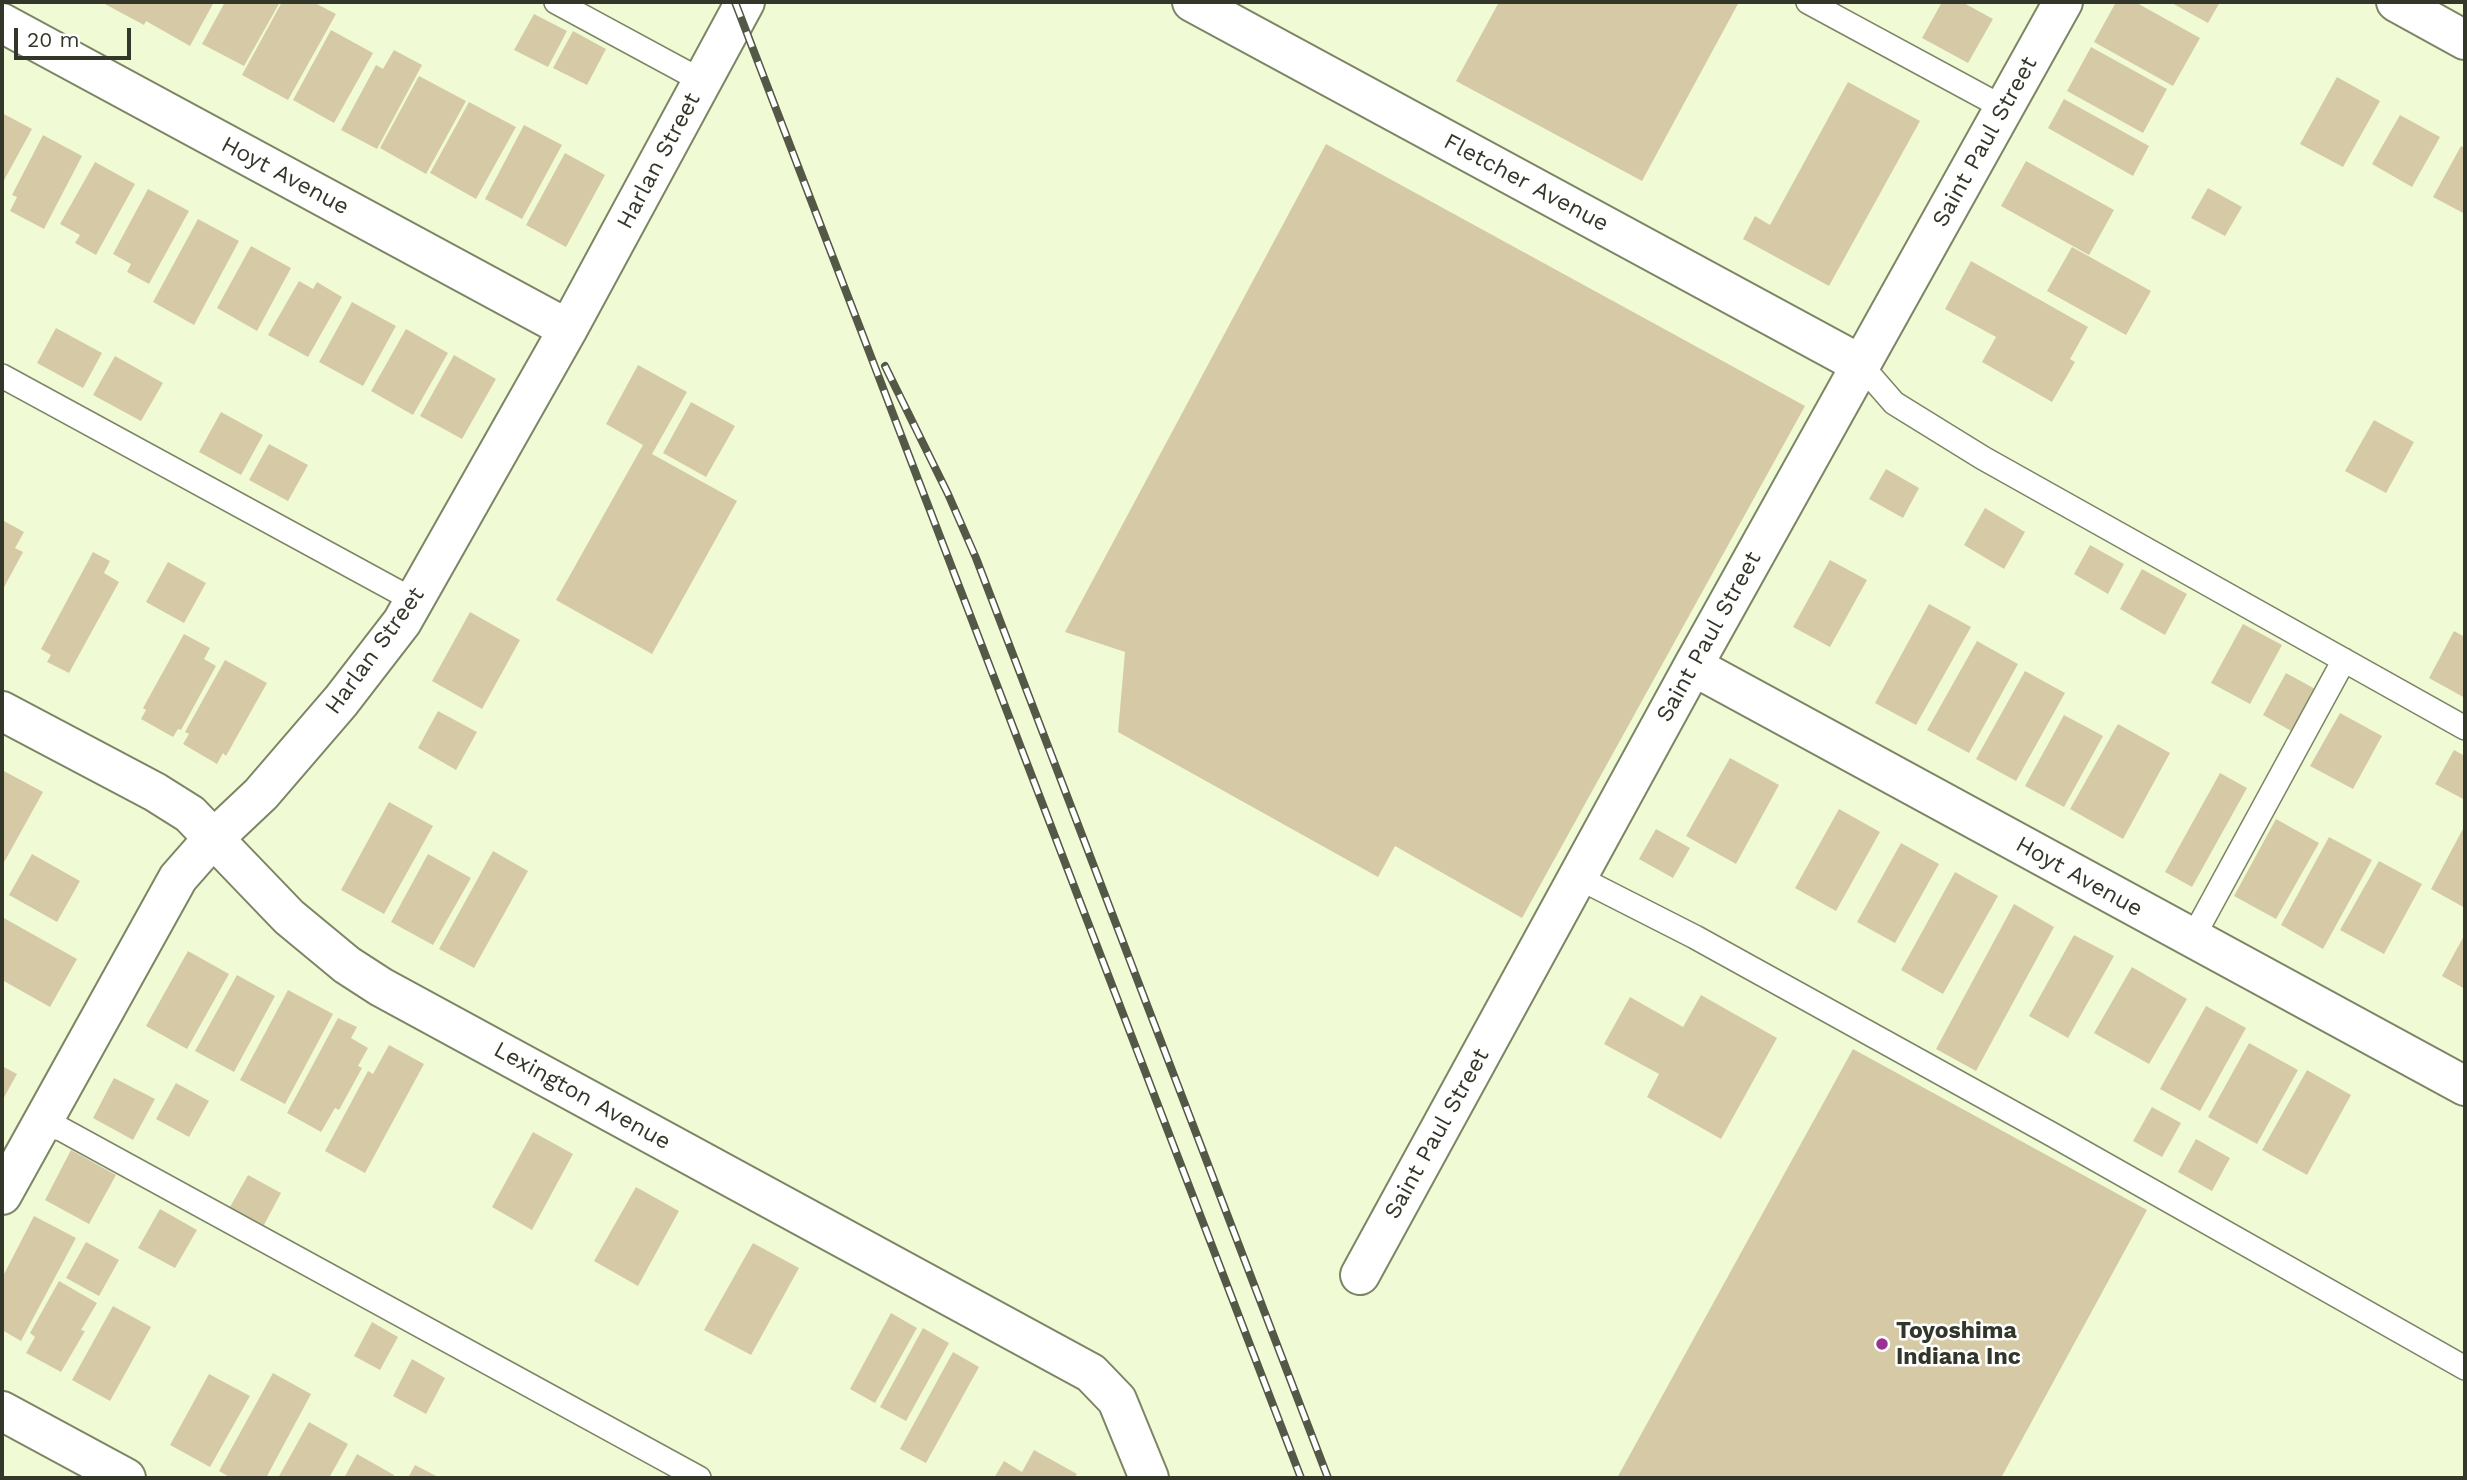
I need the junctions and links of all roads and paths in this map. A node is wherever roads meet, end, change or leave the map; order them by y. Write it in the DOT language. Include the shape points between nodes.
graph roads {
  1 [pos="556,2"];
  2 [pos="745,2"];
  3 [pos="1192,2"];
  4 [pos="1808,2"];
  5 [pos="2063,2"];
  6 [pos="2396,2"];
  7 [pos="2,23"];
  8 [pos="2465,40"];
  9 [pos="702,81"];
  10 [pos="2004,108"];
  11 [pos="568,329"];
  12 [pos="1860,363"];
  13 [pos="2,376"];
  14 [pos="415,601"];
  15 [pos="2344,660"];
  16 [pos="1693,667"];
  17 [pos="2,711"];
  18 [pos="2465,728"];
  19 [pos="214,838"];
  20 [pos="1577,877"];
  21 [pos="2192,939"];
  22 [pos="2465,1086"];
  23 [pos="41,1124"];
  24 [pos="2,1195"];
  25 [pos="1360,1275"];
  26 [pos="2465,1368"];
  27 [pos="2,1410"];
  28 [pos="126,1478"];
  29 [pos="699,1478"];
  30 [pos="1149,1478"];
  1 -- 9 [label="lane"];
  2 -- 9 [label="street, Harlan Street"];
  3 -- 12 [label="street, Fletcher Avenue"];
  4 -- 10 [label="lane"];
  5 -- 10 [label="street, Saint Paul Street"];
  6 -- 8 [label="street"];
  7 -- 11 [label="street, Hoyt Avenue"];
  9 -- 11 [label="street, Harlan Street"];
  10 -- 12 [label="street, Saint Paul Street"];
  11 -- 14 [label="street, Harlan Street"];
  12 -- 15 [label="lane" via="1894,403 1983,458"];
  12 -- 16 [label="street, Saint Paul Street"];
  13 -- 14 [label="lane"];
  14 -- 19 [label="street, Harlan Street" via="341,701 261,794"];
  15 -- 18 [label="lane"];
  15 -- 21 [label="lane"];
  16 -- 20 [label="street, Saint Paul Street"];
  16 -- 21 [label="street, Hoyt Avenue"];
  17 -- 19 [label="street, Lexington Avenue" via="155,792 190,814"];
  19 -- 23 [label="street, Harlan Street" via="170,890"];
  19 -- 30 [label="street, Lexington Avenue" via="289,917 374,982 1091,1373 1117,1400"];
  20 -- 25 [label="street, Saint Paul Street"];
  20 -- 26 [label="lane" via="1707,943"];
  21 -- 22 [label="street, Hoyt Avenue"];
  23 -- 24 [label="street, Harlan Street"];
  23 -- 29 [label="lane" via="61,1129"];
  27 -- 28 [label="street"];
}
